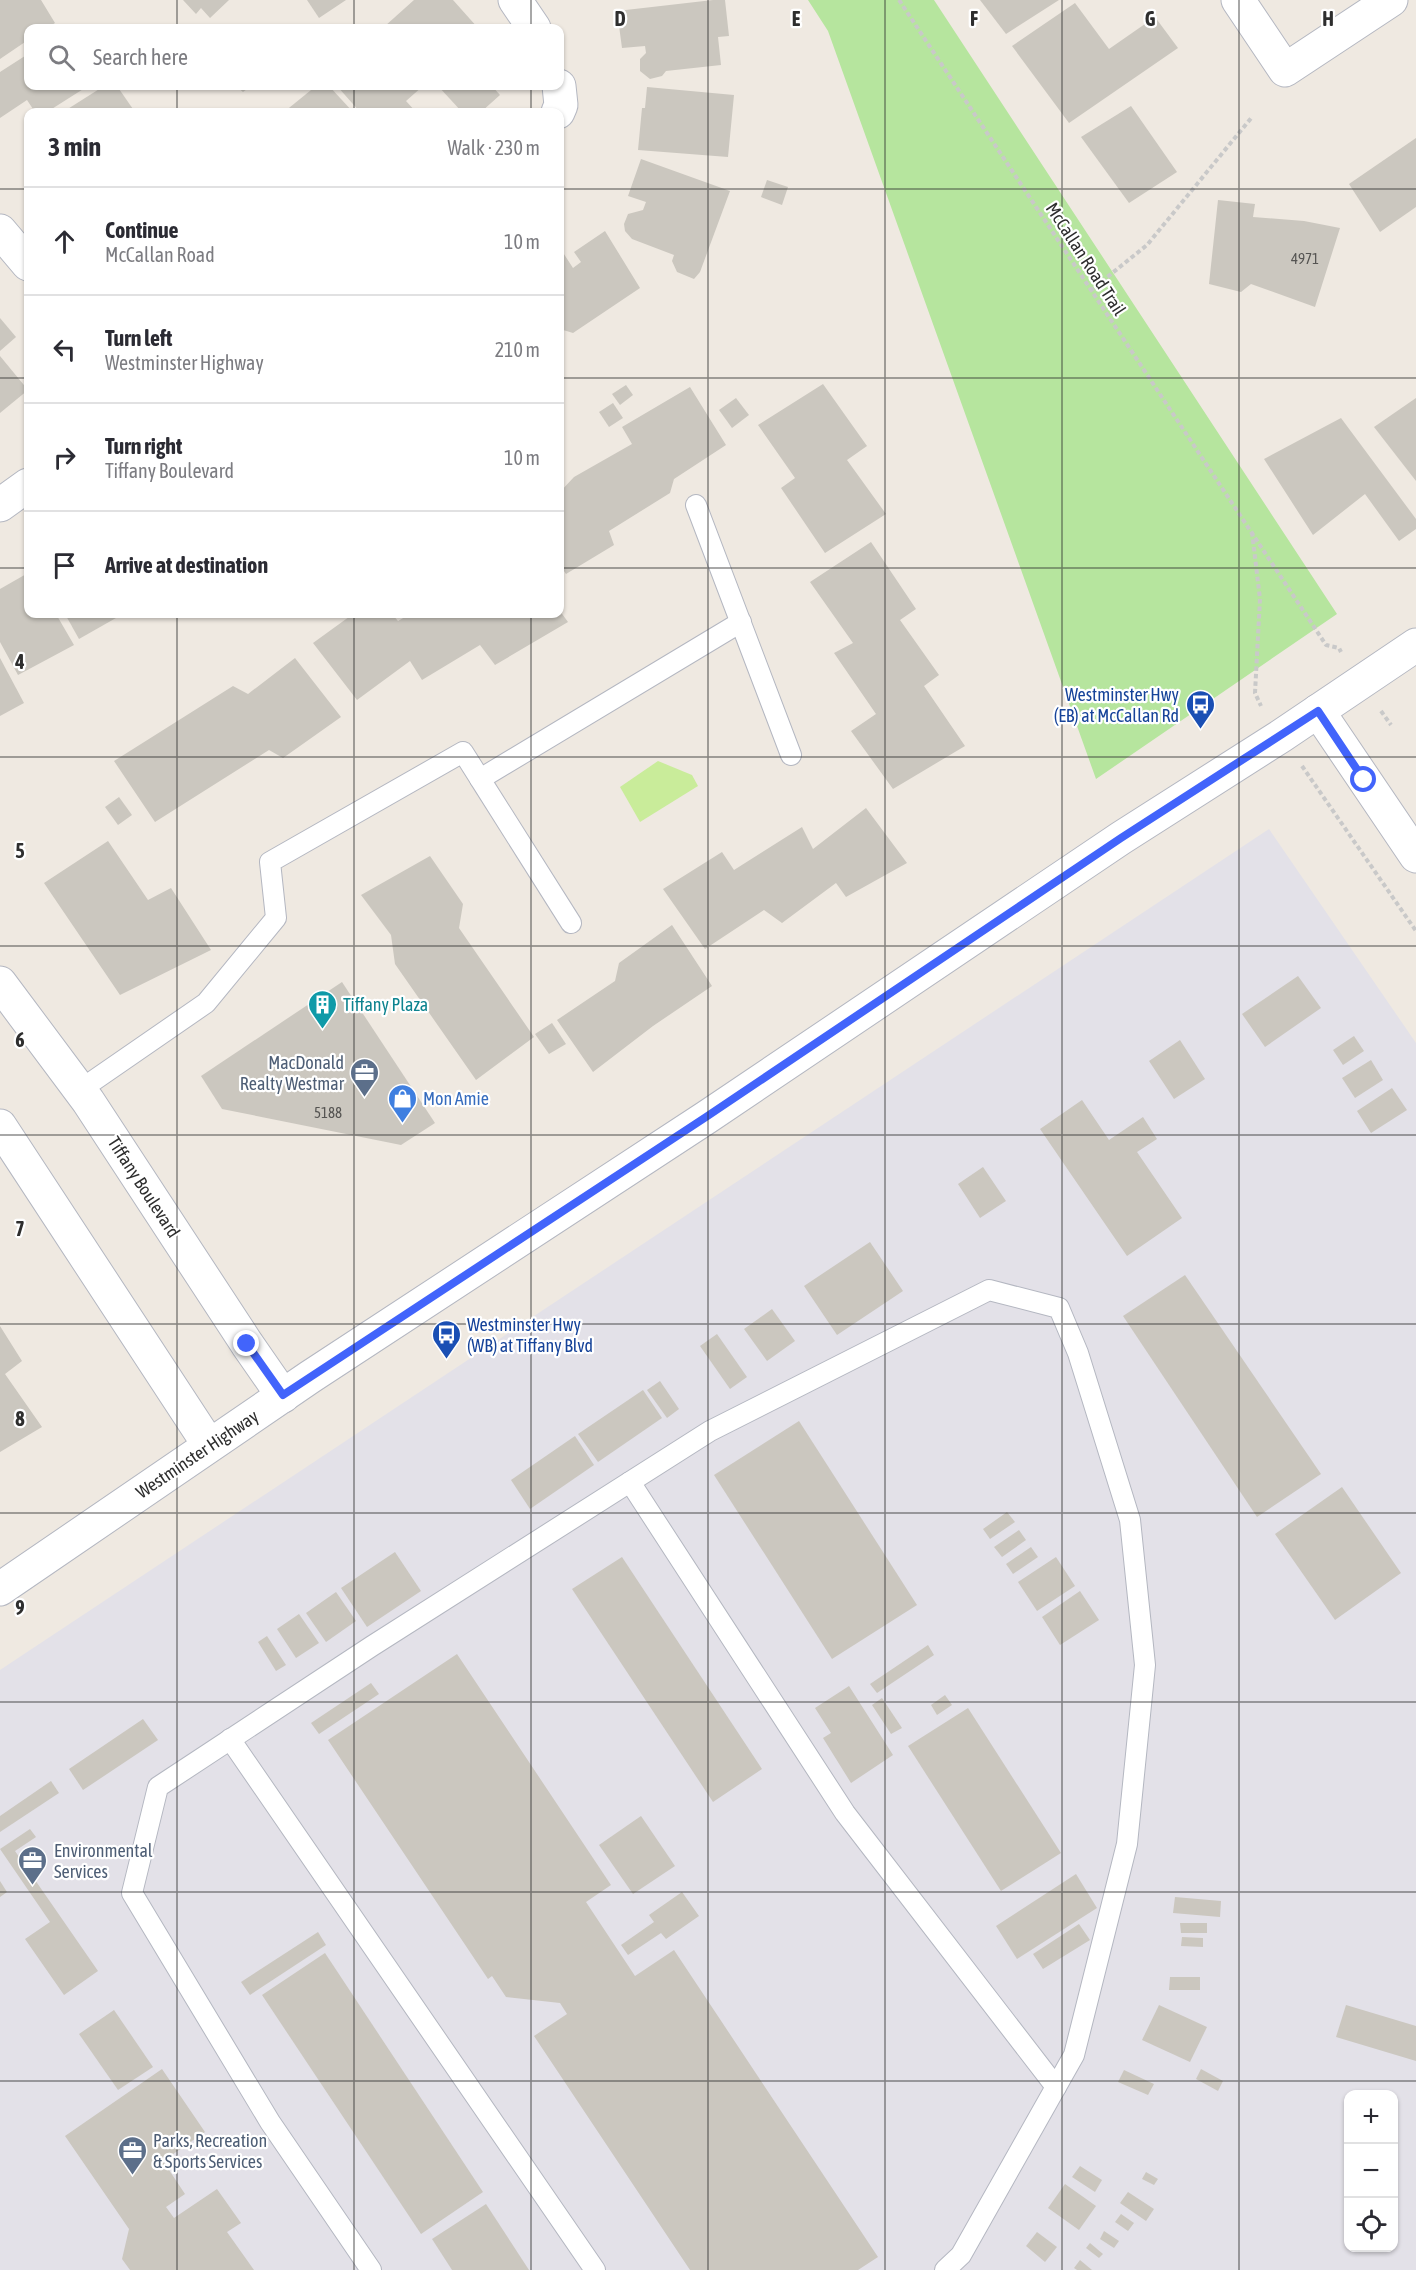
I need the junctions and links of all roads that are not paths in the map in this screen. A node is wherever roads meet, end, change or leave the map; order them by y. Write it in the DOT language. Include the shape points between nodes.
graph roads {
  1 [pos="515,0"];
  2 [pos="1238,0"];
  3 [pos="1391,0"];
  4 [pos="531,24"];
  5 [pos="560,90"];
  6 [pos="560,108"];
  7 [pos="0,231"];
  8 [pos="24,259"];
  9 [pos="24,488"];
  10 [pos="0,505"];
  11 [pos="696,505"];
  12 [pos="741,622"];
  13 [pos="1416,645"];
  14 [pos="1318,711"];
  15 [pos="791,755"];
  16 [pos="480,779"];
  17 [pos="1416,856"];
  18 [pos="571,923"];
  19 [pos="0,983"];
  20 [pos="80,1090"];
  21 [pos="0,1126"];
  22 [pos="283,1395"];
  23 [pos="209,1445"];
  24 [pos="630,1482"];
  25 [pos="0,1589"];
  26 [pos="230,1739"];
  27 [pos="1056,2087"];
  28 [pos="371,2270"];
  29 [pos="595,2270"];
  30 [pos="945,2270"];
  1 -- 4 [label="main road"];
  2 -- 3 [label="main road" via="1286,70"];
  5 -- 6 [label="main road"];
  7 -- 8 [label="main road"];
  9 -- 10 [label="main road"];
  11 -- 12 [label="lane"];
  12 -- 15 [label="lane"];
  12 -- 16 [label="lane"];
  13 -- 14 [label="main road, Westminster Highway"];
  14 -- 17 [label="main road"];
  14 -- 22 [label="main road, Westminster Highway"];
  16 -- 18 [label="lane"];
  16 -- 20 [label="lane" via="463,752 270,862 276,918 213,995"];
  19 -- 20 [label="main road, Tiffany Boulevard"];
  20 -- 22 [label="main road, Tiffany Boulevard"];
  21 -- 23 [label="main road"];
  22 -- 23 [label="main road, Westminster Highway"];
  23 -- 25 [label="main road, Westminster Highway"];
  24 -- 26 [label="lane"];
  24 -- 27 [label="lane" via="845,1813"];
  24 -- 27 [label="lane" via="710,1431 989,1290 1059,1308 1078,1353 1130,1520 1145,1665 1127,1844 1074,2055"];
  26 -- 28 [label="lane" via="158,1787 132,1893 270,2122"];
  26 -- 29 [label="lane"];
  27 -- 30 [label="lane" via="961,2255"];
}
